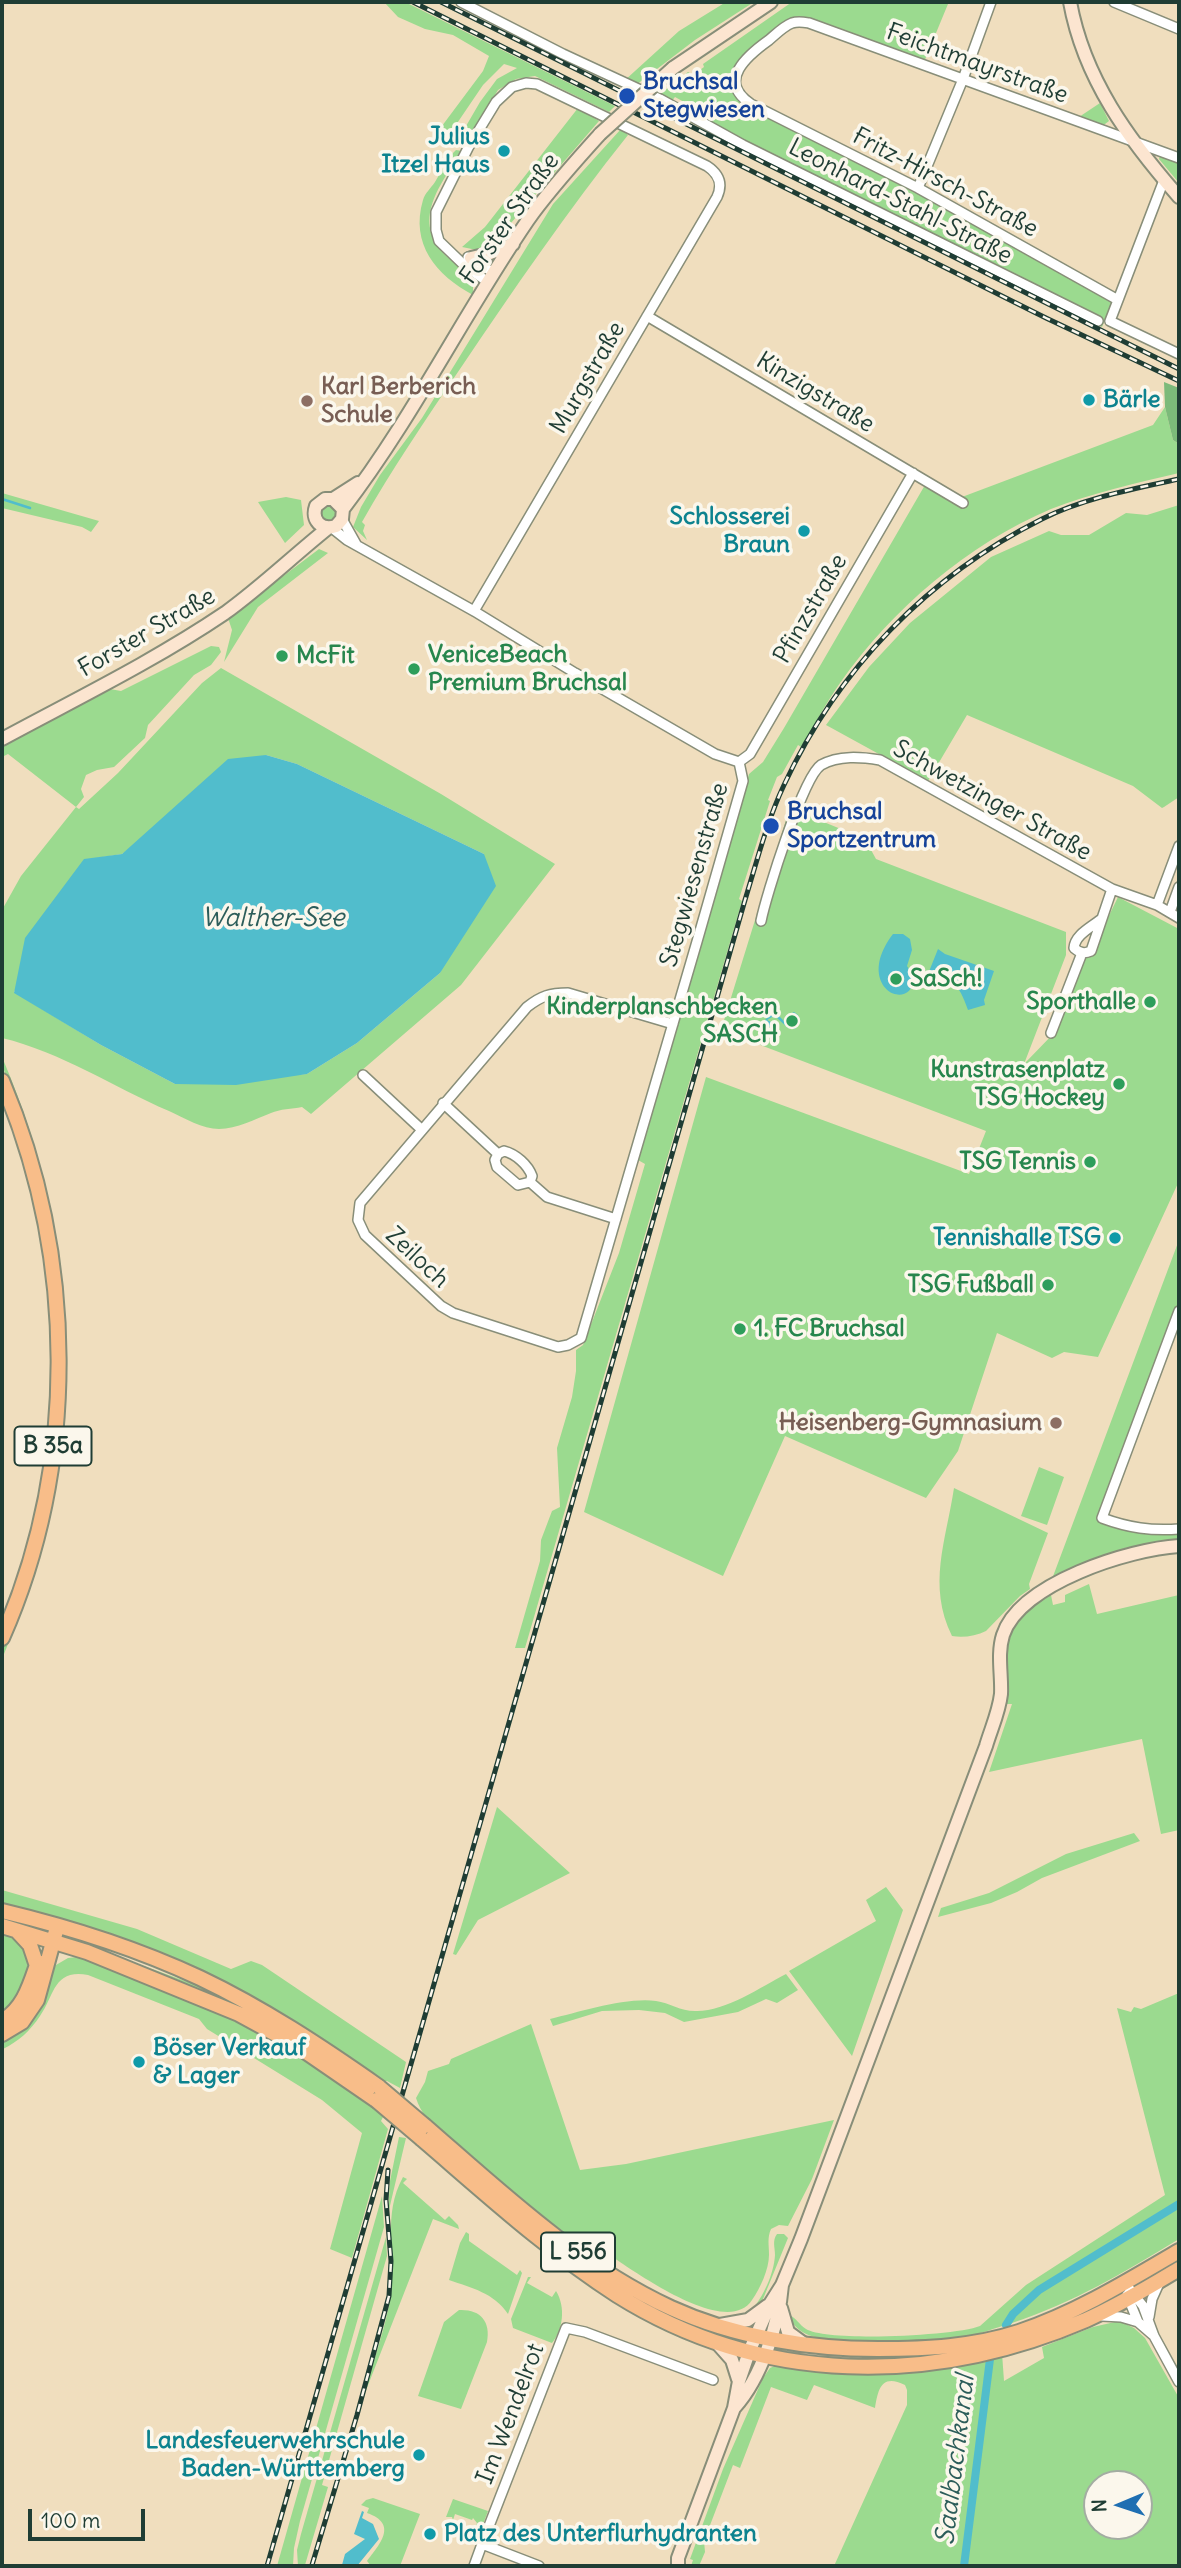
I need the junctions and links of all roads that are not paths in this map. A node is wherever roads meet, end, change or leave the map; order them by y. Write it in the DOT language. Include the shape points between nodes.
graph roads {
  1 [pos="461,2"];
  2 [pos="771,2"];
  3 [pos="991,2"];
  4 [pos="1119,3"];
  5 [pos="1074,5"];
  6 [pos="1179,29"];
  7 [pos="963,79"];
  8 [pos="751,104"];
  9 [pos="1132,140"];
  10 [pos="1179,158"];
  11 [pos="1164,180"];
  12 [pos="918,188"];
  13 [pos="1179,197"];
  14 [pos="513,243"];
  15 [pos="453,253"];
  16 [pos="471,258"];
  17 [pos="491,278"];
  18 [pos="1118,300"];
  19 [pos="647,316"];
  20 [pos="1098,321"];
  21 [pos="1179,354"];
  22 [pos="914,473"];
  23 [pos="963,503"];
  24 [pos="336,517"];
  25 [pos="316,520"];
  26 [pos="302,548"];
  27 [pos="474,611"];
  28 [pos="2,740"];
  29 [pos="739,762"];
  30 [pos="1179,846"];
  31 [pos="1179,887"];
  32 [pos="1112,889"];
  33 [pos="1157,905"];
  34 [pos="1170,912"];
  35 [pos="1179,918"];
  36 [pos="1100,920"];
  37 [pos="761,921"];
  38 [pos="1082,953"];
  39 [pos="673,1024"];
  40 [pos="1051,1033"];
  41 [pos="363,1075"];
  42 [pos="2,1081"];
  43 [pos="443,1103"];
  44 [pos="421,1129"];
  45 [pos="498,1154"];
  46 [pos="530,1182"];
  47 [pos="617,1219"];
  48 [pos="1179,1311"];
  49 [pos="568,1345"];
  50 [pos="1179,1529"];
  51 [pos="1179,1546"];
  52 [pos="2,1638"];
  53 [pos="2,1911"];
  54 [pos="9,1928"];
  55 [pos="52,1932"];
  56 [pos="87,1952"];
  57 [pos="41,1968"];
  58 [pos="2,2021"];
  59 [pos="2,2034"];
  60 [pos="377,2094"];
  61 [pos="424,2132"];
  62 [pos="1179,2251"];
  63 [pos="1179,2269"];
  64 [pos="1161,2280"];
  65 [pos="1125,2283"];
  66 [pos="1131,2297"];
  67 [pos="775,2304"];
  68 [pos="1091,2317"];
  69 [pos="1149,2319"];
  70 [pos="1138,2322"];
  71 [pos="719,2325"];
  72 [pos="1154,2336"];
  73 [pos="763,2337"];
  74 [pos="716,2342"];
  75 [pos="807,2345"];
  76 [pos="756,2353"];
  77 [pos="713,2380"];
  78 [pos="739,2381"];
  79 [pos="1179,2382"];
  80 [pos="734,2408"];
  81 [pos="482,2544"];
  82 [pos="676,2564"];
  83 [pos="474,2566"];
  84 [pos="539,2566"];
  1 -- 20 [label="street, Leonhard-Stahl-Straße"];
  2 -- 14 [label="street, Forster Straße, bridge" via="673,68 600,134"];
  3 -- 7 [label="street"];
  4 -- 6 [label="street"];
  5 -- 9 [label="street" via="1093,76"];
  7 -- 8 [label="street, Feichtmayrstraße" via="809,23 791,23 741,63 737,86"];
  7 -- 9 [label="street, Feichtmayrstraße"];
  7 -- 12 [label="street"];
  8 -- 12 [label="street, Fritz-Hirsch-Straße"];
  9 -- 10 [label="street, Feichtmayrstraße"];
  9 -- 11 [label="street"];
  11 -- 13 [label="street"];
  11 -- 18 [label="street"];
  12 -- 18 [label="street, Fritz-Hirsch-Straße"];
  14 -- 16 [label="street"];
  14 -- 17 [label="street, Forster Straße"];
  15 -- 16 [label="street"];
  15 -- 17 [label="street"];
  15 -- 19 [label="street, Murgstraße" via="439,241 436,212 496,102 519,84 537,84 707,166 718,176 720,191"];
  16 -- 17 [label="street"];
  17 -- 24 [label="street, Forster Straße" via="412,409"];
  18 -- 21 [label="street" via="1110,321"];
  19 -- 22 [label="street, Kinzigstraße"];
  19 -- 27 [label="street, Murgstraße"];
  22 -- 23 [label="street, Kinzigstraße"];
  22 -- 29 [label="street, Pfinzstraße" via="750,754"];
  24 -- 25 [label="street"];
  24 -- 25 [label="street, Forster Straße" via="326,499 315,509"];
  24 -- 26 [label="street, Forster Straße"];
  24 -- 27 [label="street, Stegwiesenstraße" via="341,537"];
  25 -- 26 [label="street, Forster Straße"];
  26 -- 28 [label="street, Forster Straße" via="243,600 200,629"];
  27 -- 29 [label="street, Stegwiesenstraße" via="707,750"];
  29 -- 39 [label="street, Stegwiesenstraße" via="743,781"];
  30 -- 33 [label="street"];
  31 -- 34 [label="street"];
  32 -- 33 [label="street, Schwetzinger Straße"];
  32 -- 36 [label="street"];
  32 -- 37 [label="street, Schwetzinger Straße" via="880,760 834,759 813,774"];
  33 -- 34 [label="street, Schwetzinger Straße"];
  34 -- 35 [label="street, Schwetzinger Straße"];
  36 -- 38 [label="street" via="1091,951"];
  36 -- 38 [label="street" via="1074,943"];
  38 -- 40 [label="street"];
  39 -- 43 [label="street, Zeiloch" via="568,993 539,997"];
  39 -- 47 [label="street, Stegwiesenstraße"];
  41 -- 44 [label="street"];
  42 -- 52 [label="main road, B 35a" via="42,1208 54,1278 59,1361 52,1461 41,1517"];
  43 -- 44 [label="street, Zeiloch"];
  43 -- 45 [label="street"];
  44 -- 49 [label="street, Zeiloch" via="360,1203 358,1220 365,1235 440,1306 558,1347"];
  45 -- 46 [label="street" via="511,1153 530,1169"];
  45 -- 46 [label="street" via="497,1167 518,1185"];
  46 -- 47 [label="street" via="547,1197"];
  47 -- 49 [label="street, Stegwiesenstraße" via="581,1338"];
  48 -- 50 [label="street" via="1102,1518 1144,1530"];
  51 -- 67 [label="street" via="1112,1559 1046,1591 1013,1617 1003,1636 1001,1694 993,1724"];
  53 -- 55 [label="main road, L 556"];
  54 -- 55 [label="main road, L 556"];
  54 -- 57 [label="main road" via="30,1945"];
  55 -- 56 [label="main road, L 556"];
  55 -- 57 [label="main road"];
  55 -- 60 [label="main road, L 556" via="122,1947 200,1978 282,2023"];
  56 -- 57 [label="main road" via="61,1957"];
  56 -- 60 [label="main road, L 556" via="239,2014"];
  57 -- 58 [label="main road" via="18,2008"];
  57 -- 59 [label="main road" via="37,2000 30,2012"];
  60 -- 61 [label="main road, L 556, bridge"];
  61 -- 71 [label="main road, L 556" via="572,2248 623,2282 671,2308"];
  61 -- 74 [label="main road, L 556" via="508,2213 585,2273 667,2322"];
  62 -- 65 [label="main road"];
  63 -- 64 [label="main road"];
  64 -- 66 [label="main road"];
  64 -- 69 [label="street"];
  65 -- 66 [label="street"];
  65 -- 75 [label="main road, L 556" via="1038,2325 969,2344 908,2349"];
  66 -- 68 [label="main road, L 556"];
  66 -- 69 [label="street"];
  66 -- 70 [label="street"];
  67 -- 71 [label="street" via="748,2320"];
  67 -- 73 [label="street"];
  67 -- 75 [label="street" via="788,2332"];
  68 -- 70 [label="street"];
  68 -- 76 [label="main road, L 556" via="997,2350 917,2365 846,2368"];
  69 -- 72 [label="street"];
  70 -- 72 [label="street"];
  71 -- 73 [label="main road, L 556"];
  72 -- 79 [label="street"];
  73 -- 75 [label="main road, L 556"];
  73 -- 76 [label="street"];
  74 -- 76 [label="main road, L 556"];
  74 -- 78 [label="street" via="735,2364"];
  76 -- 78 [label="street"];
  76 -- 80 [label="street" via="747,2393"];
  77 -- 81 [label="street, Im Wendelrot" via="565,2328"];
  78 -- 80 [label="street"];
  80 -- 82 [label="street"];
  81 -- 83 [label="street, Im Wendelrot"];
  81 -- 84 [label="street"];
}
